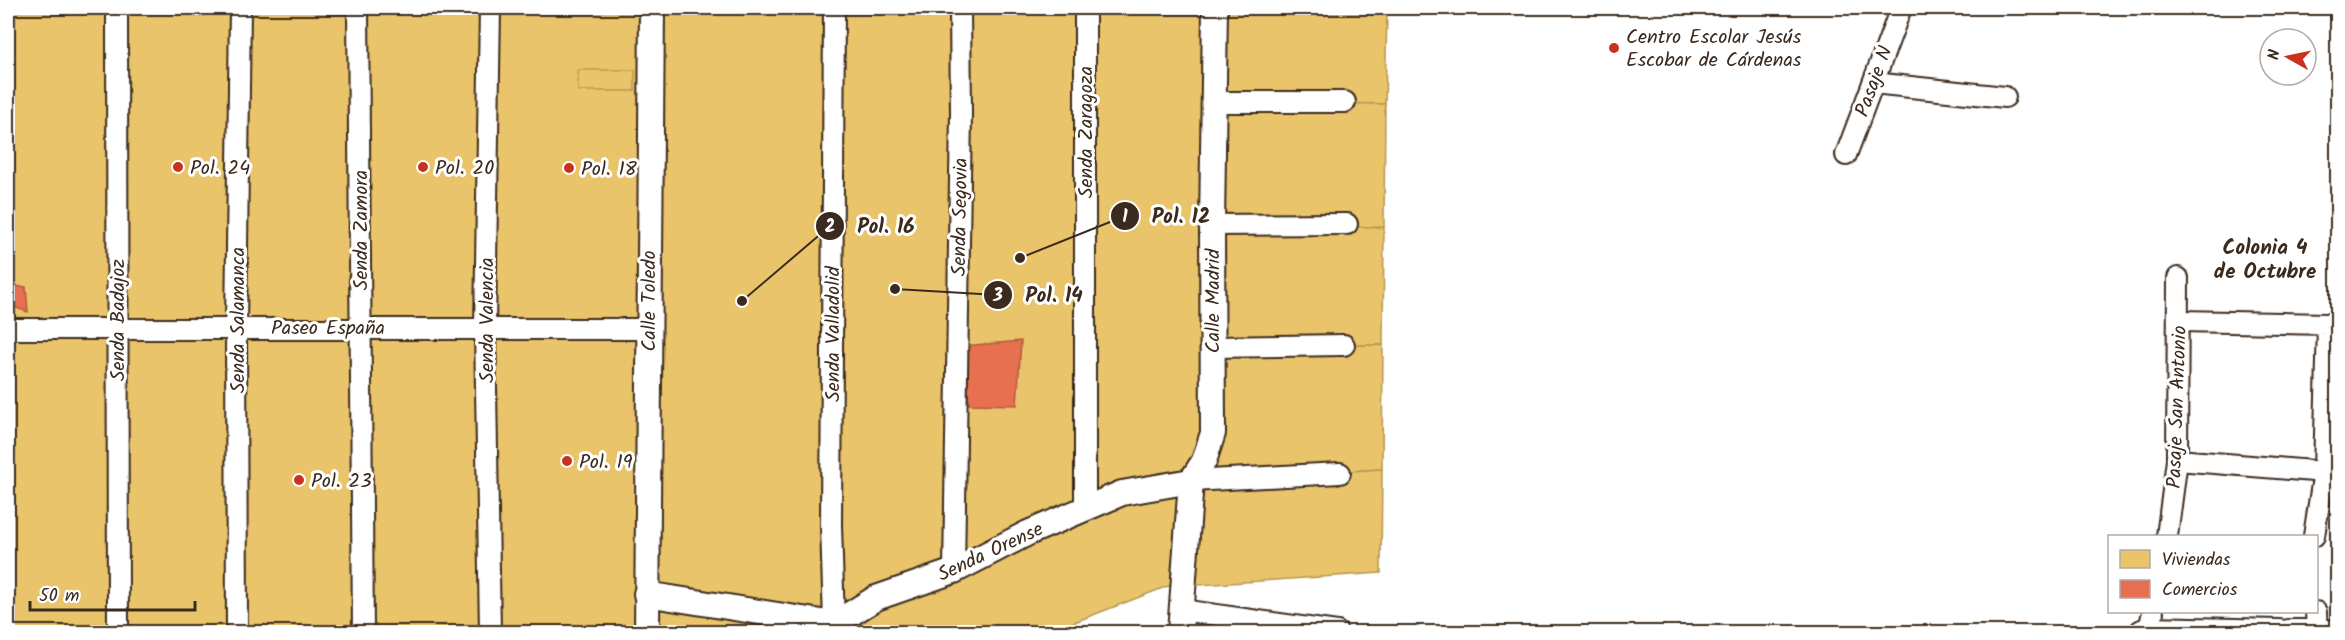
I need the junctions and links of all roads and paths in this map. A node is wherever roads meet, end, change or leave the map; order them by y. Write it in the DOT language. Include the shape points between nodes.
graph roads {
  1 [pos="117,8"];
  2 [pos="240,8"];
  3 [pos="358,8"];
  4 [pos="490,8"];
  5 [pos="652,8"];
  6 [pos="834,8"];
  7 [pos="960,8"];
  8 [pos="1084,8"];
  9 [pos="1215,8"];
  10 [pos="1901,8"];
  11 [pos="1873,83"];
  12 [pos="2005,97"];
  13 [pos="1215,102"];
  14 [pos="1344,102"];
  15 [pos="1846,155"];
  16 [pos="1347,224"];
  17 [pos="1212,225"];
  18 [pos="2178,278"];
  19 [pos="2179,321"];
  20 [pos="236,327"];
  21 [pos="360,327"];
  22 [pos="117,328"];
  23 [pos="485,328"];
  24 [pos="8,329"];
  25 [pos="648,329"];
  26 [pos="1344,345"];
  27 [pos="1212,347"];
  28 [pos="2177,460"];
  29 [pos="2331,472"];
  30 [pos="1340,473"];
  31 [pos="1191,481"];
  32 [pos="1085,508"];
  33 [pos="2167,535"];
  34 [pos="2315,535"];
  35 [pos="954,571"];
  36 [pos="646,594"];
  37 [pos="2316,613"];
  38 [pos="1181,621"];
  39 [pos="2148,624"];
  40 [pos="837,628"];
  41 [pos="2317,632"];
  42 [pos="2337,632"];
  43 [pos="118,633"];
  44 [pos="237,633"];
  45 [pos="363,633"];
  46 [pos="490,633"];
  47 [pos="647,633"];
  48 [pos="1337,633"];
  49 [pos="2279,633"];
  50 [pos="2288,633"];
  1 -- 22 [label="street, Senda Badajoz"];
  2 -- 20 [label="street, Senda Salamanca"];
  3 -- 21 [label="street, Senda Zamora"];
  4 -- 23 [label="street, Senda Valencia"];
  5 -- 25 [label="street, Calle Toledo"];
  6 -- 40 [label="street, Senda Valladolid" via="831,524"];
  7 -- 35 [label="street, Senda Segovia"];
  8 -- 32 [label="street, Senda Zaragoza"];
  9 -- 13 [label="street, Calle Madrid"];
  10 -- 11 [label="street, Pasaje N"];
  11 -- 12 [label="street"];
  11 -- 15 [label="street, Pasaje N"];
  13 -- 14 [label="street"];
  13 -- 17 [label="street, Calle Madrid"];
  16 -- 17 [label="street"];
  17 -- 27 [label="street, Calle Madrid"];
  18 -- 19 [label="street, Pasaje San Antonio"];
  19 -- 28 [label="street, Pasaje San Antonio"];
  19 -- 29 [label="street" via="2328,324"];
  20 -- 21 [label="street, Paseo España"];
  20 -- 22 [label="street, Paseo España"];
  20 -- 44 [label="street, Senda Salamanca"];
  21 -- 23 [label="street, Paseo España"];
  21 -- 45 [label="street, Senda Zamora"];
  22 -- 24 [label="street, Paseo España"];
  22 -- 43 [label="street, Senda Badajoz"];
  23 -- 25 [label="street, Paseo España"];
  23 -- 46 [label="street, Senda Valencia"];
  25 -- 36 [label="street, Calle Toledo"];
  26 -- 27 [label="street"];
  27 -- 31 [label="street, Calle Madrid" via="1213,433 1204,461"];
  28 -- 29 [label="street"];
  28 -- 33 [label="street, Pasaje San Antonio"];
  29 -- 34 [label="street"];
  30 -- 31 [label="street, Senda Orense"];
  31 -- 32 [label="street, Senda Orense" via="1122,493"];
  31 -- 38 [label="street"];
  32 -- 35 [label="street, Senda Orense"];
  35 -- 40 [label="street, Senda Orense" via="876,598"];
  36 -- 40 [label="street"];
  36 -- 47 [label="street, Calle Toledo"];
  37 -- 41 [label="street"];
  38 -- 48 [label="street"];
  39 -- 49 [label="street"];
  41 -- 42 [label="street"];
  41 -- 50 [label="street"];
}
